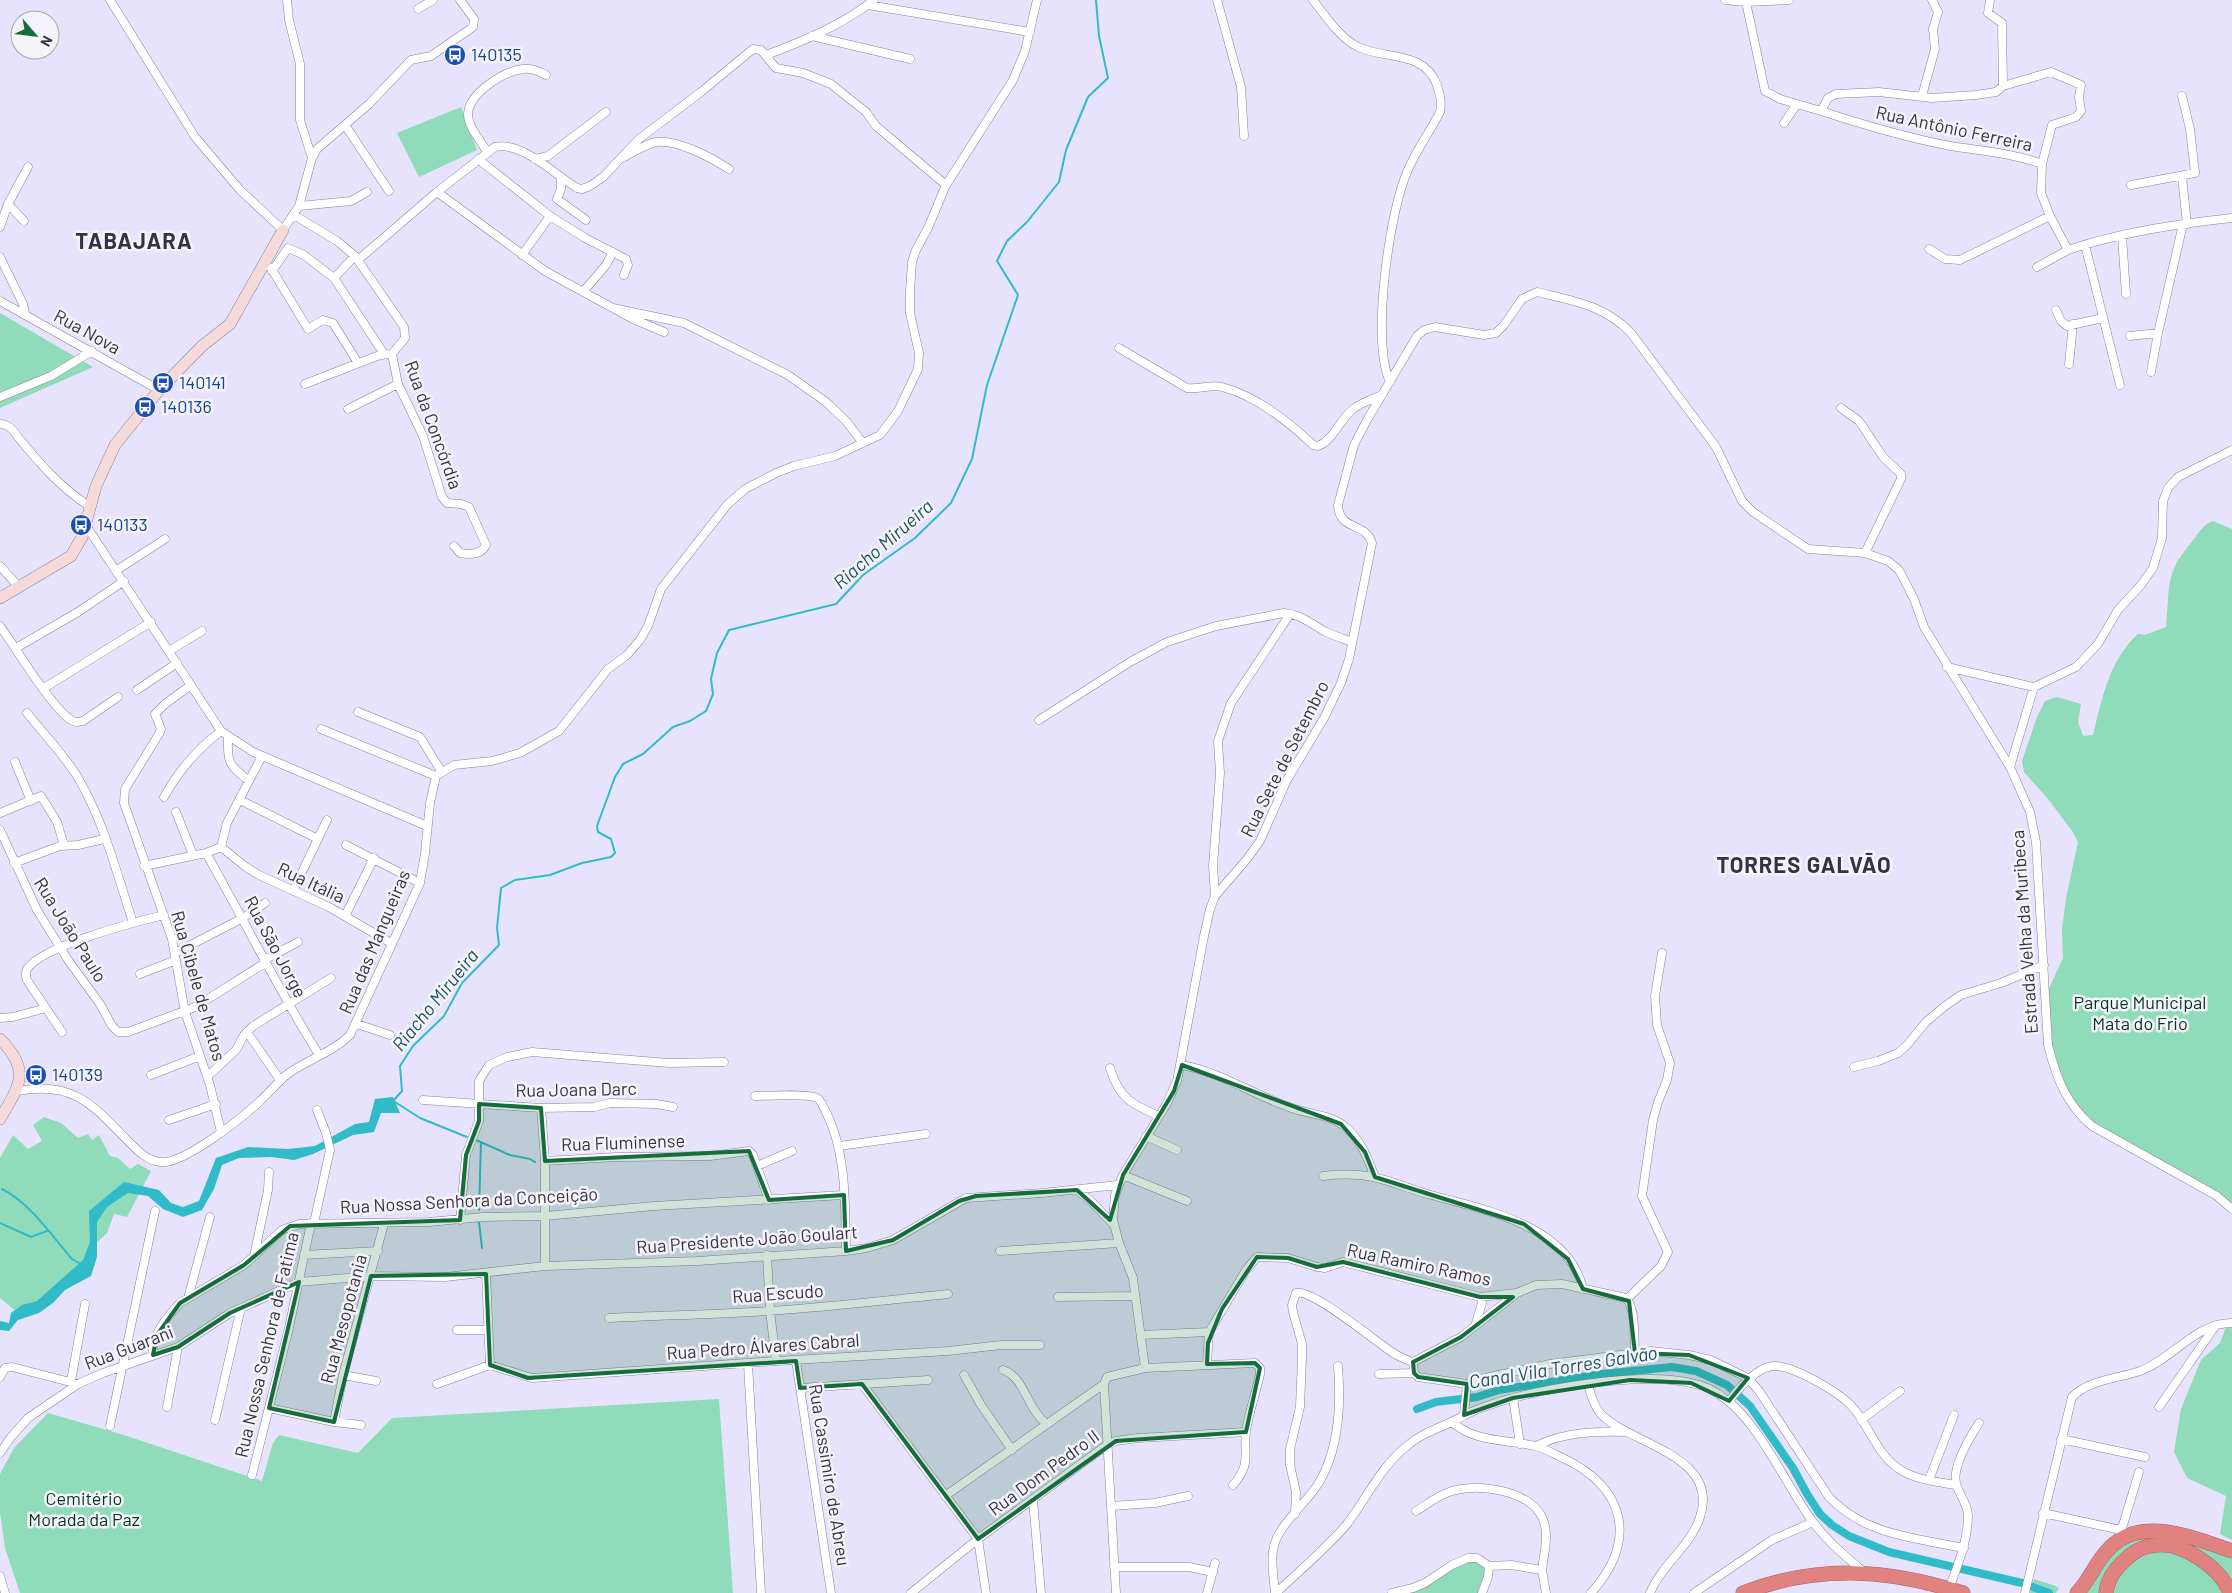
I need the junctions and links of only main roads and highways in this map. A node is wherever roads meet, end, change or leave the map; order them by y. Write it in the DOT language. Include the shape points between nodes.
graph roads {
  1 [pos="2232,1551"];
  2 [pos="1743,1593"];
  3 [pos="1963,1593"];
  4 [pos="2077,1593"];
  5 [pos="2106,1593"];
  6 [pos="2230,1593"];
  1 -- 4 [label="highway" via="2164,1531 2120,1535"];
  2 -- 3 [label="highway" via="1807,1576 1864,1572 1905,1577"];
  5 -- 6 [label="highway" via="2117,1567 2131,1555 2156,1545 2177,1548 2211,1566 2224,1580"];
}
